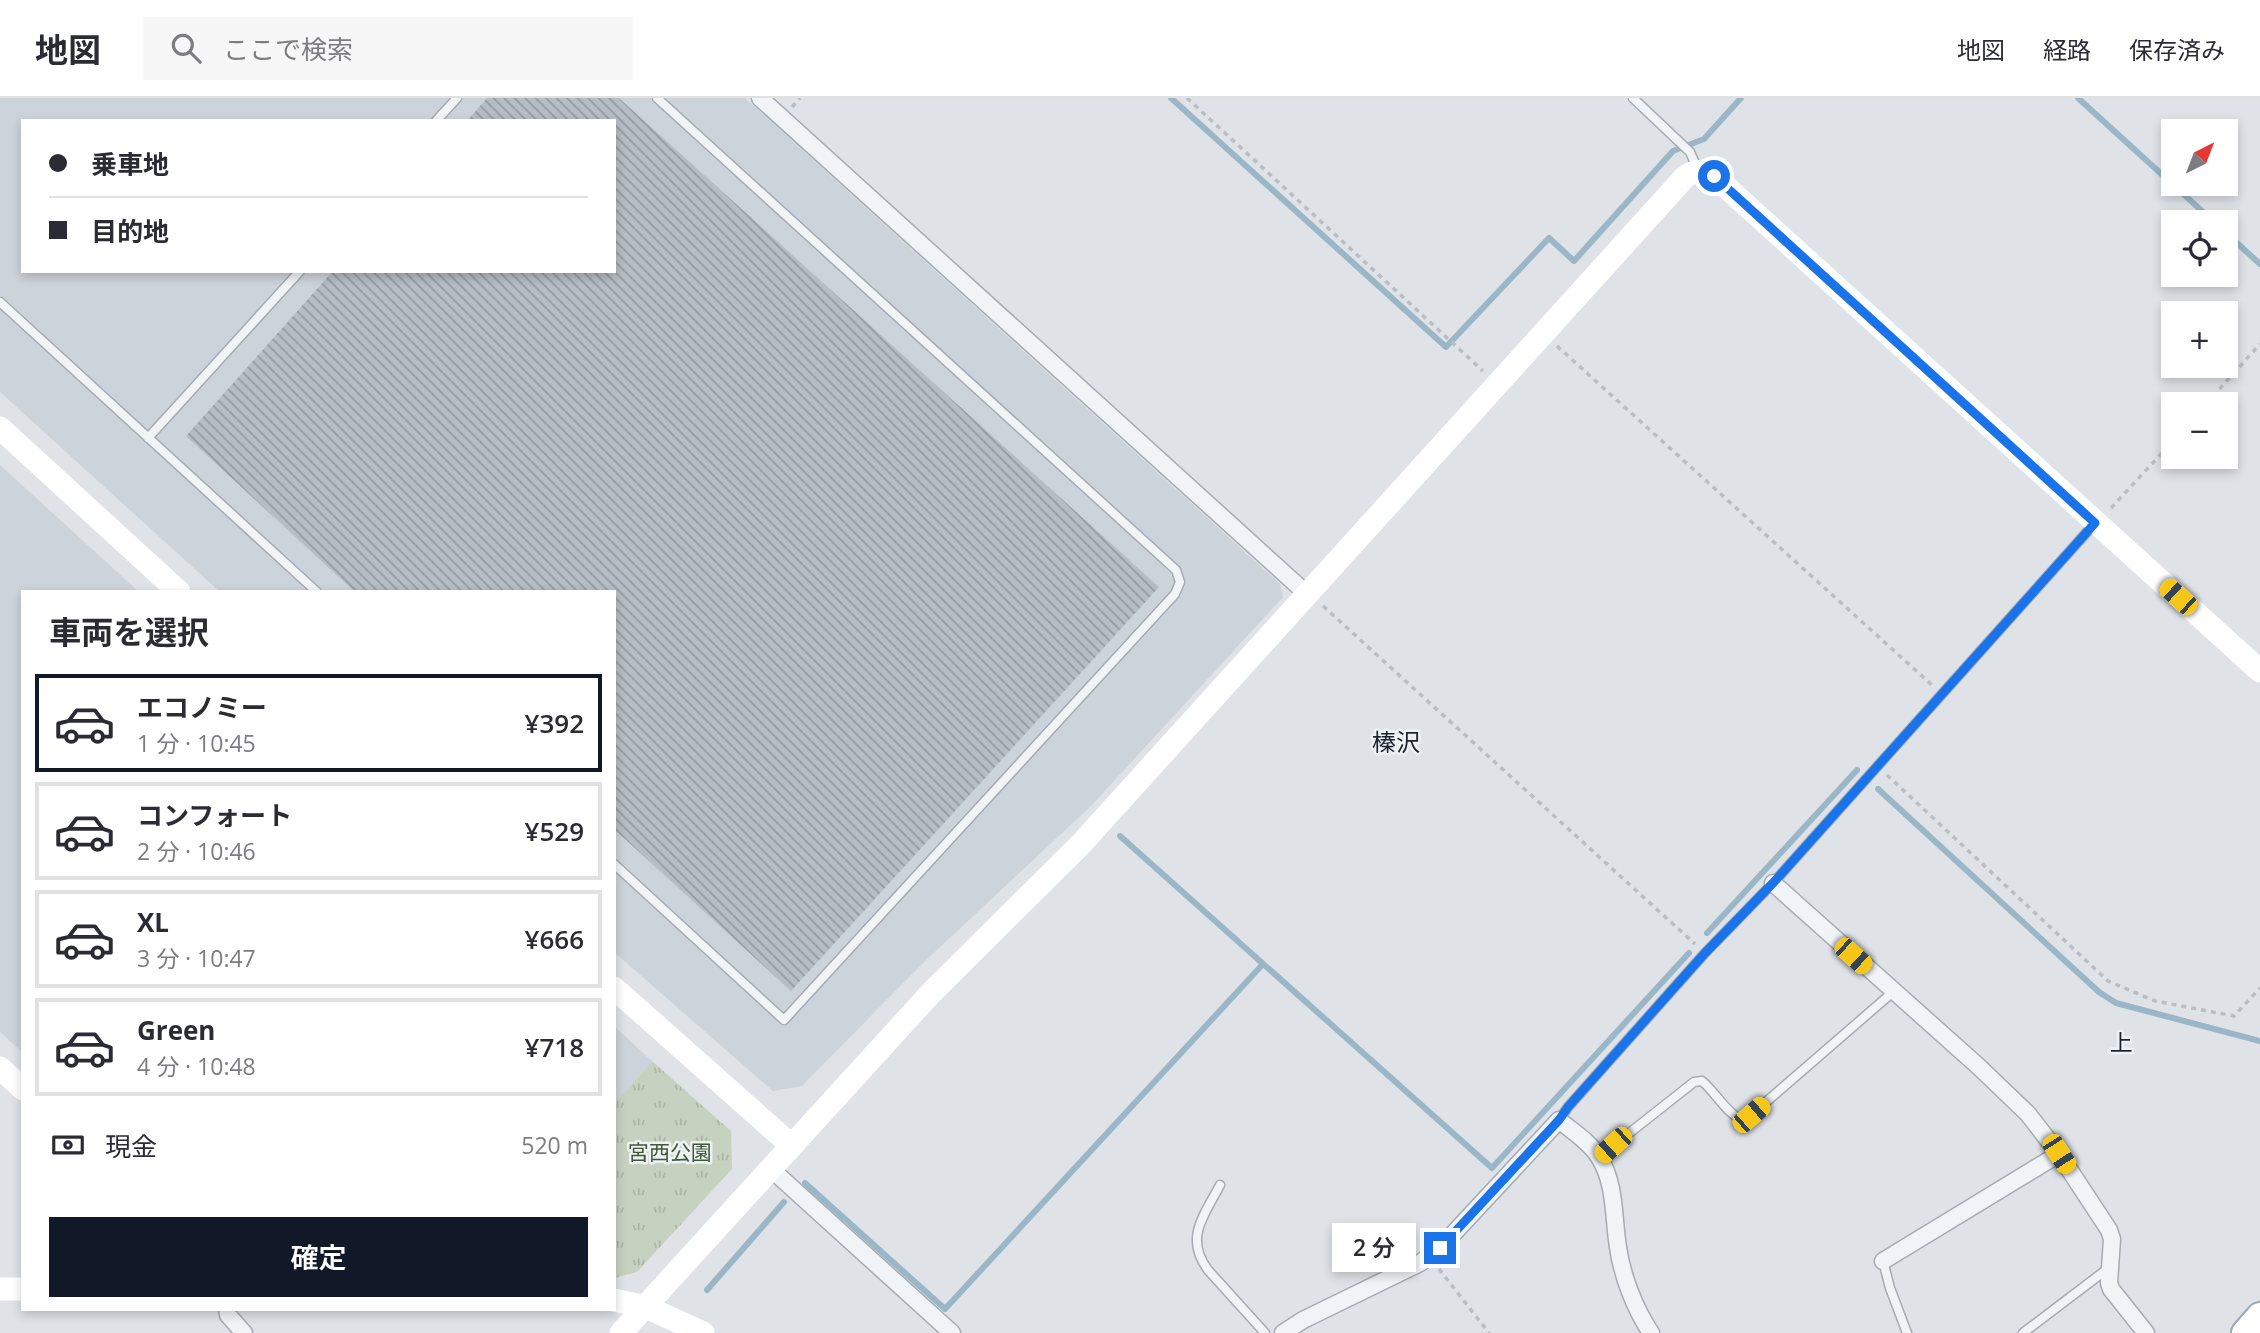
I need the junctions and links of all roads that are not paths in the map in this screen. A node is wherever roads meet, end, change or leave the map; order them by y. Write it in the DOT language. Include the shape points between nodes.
graph roads {
  1 [pos="457,98"];
  2 [pos="657,98"];
  3 [pos="760,98"];
  4 [pos="1633,98"];
  5 [pos="438,119"];
  6 [pos="1698,170"];
  7 [pos="298,273"];
  8 [pos="0,302"];
  9 [pos="0,428"];
  10 [pos="148,438"];
  11 [pos="2095,523"];
  12 [pos="177,590"];
  13 [pos="315,590"];
  14 [pos="1307,594"];
  15 [pos="2260,671"];
  16 [pos="616,866"];
  17 [pos="1773,883"];
  18 [pos="616,990"];
  19 [pos="1893,992"];
  20 [pos="0,1068"];
  21 [pos="21,1087"];
  22 [pos="1559,1120"];
  23 [pos="791,1145"];
  24 [pos="2059,1154"];
  25 [pos="1599,1157"];
  26 [pos="770,1168"];
  27 [pos="1220,1185"];
  28 [pos="1884,1261"];
  29 [pos="2110,1267"];
  30 [pos="0,1289"];
  31 [pos="21,1290"];
  32 [pos="616,1300"];
  33 [pos="646,1307"];
  34 [pos="227,1311"];
  35 [pos="2260,1316"];
  36 [pos="244,1333"];
  37 [pos="621,1333"];
  38 [pos="703,1333"];
  39 [pos="952,1333"];
  40 [pos="1265,1333"];
  41 [pos="1283,1333"];
  42 [pos="1651,1333"];
  43 [pos="1907,1333"];
  44 [pos="2023,1333"];
  45 [pos="2146,1333"];
  46 [pos="2245,1333"];
  1 -- 5 [label="lane"];
  2 -- 16 [label="lane" via="1176,569 1180,582 1175,594 784,1020"];
  3 -- 14 [label="street"];
  4 -- 6 [label="lane" via="1690,152"];
  6 -- 11 [label="street" via="1714,176"];
  6 -- 14 [label="street" via="1685,177"];
  7 -- 10 [label="lane"];
  8 -- 10 [label="lane"];
  9 -- 12 [label="street"];
  10 -- 13 [label="lane"];
  11 -- 15 [label="street"];
  11 -- 17 [label="lane"];
  14 -- 23 [label="street" via="1081,844 930,993"];
  17 -- 19 [label="street"];
  17 -- 22 [label="lane" via="1705,953"];
  18 -- 23 [label="street"];
  19 -- 24 [label="street" via="2018,1104"];
  19 -- 25 [label="lane" via="1751,1115 1741,1120 1702,1081 1694,1082"];
  20 -- 21 [label="street"];
  22 -- 25 [label="street"];
  22 -- 41 [label="street" via="1440,1248 1420,1263"];
  23 -- 26 [label="street"];
  24 -- 28 [label="street"];
  24 -- 29 [label="street" via="2109,1230"];
  25 -- 42 [label="street" via="1611,1187 1618,1250 1627,1281"];
  26 -- 33 [label="street"];
  26 -- 39 [label="street"];
  27 -- 40 [label="lane" via="1199,1228 1196,1249 1208,1270"];
  28 -- 43 [label="lane"];
  29 -- 44 [label="lane"];
  29 -- 45 [label="street" via="2111,1289"];
  30 -- 31 [label="street"];
  32 -- 33 [label="street"];
  33 -- 37 [label="street"];
  33 -- 38 [label="street"];
  34 -- 36 [label="street"];
  35 -- 46 [label="main road"];
}
